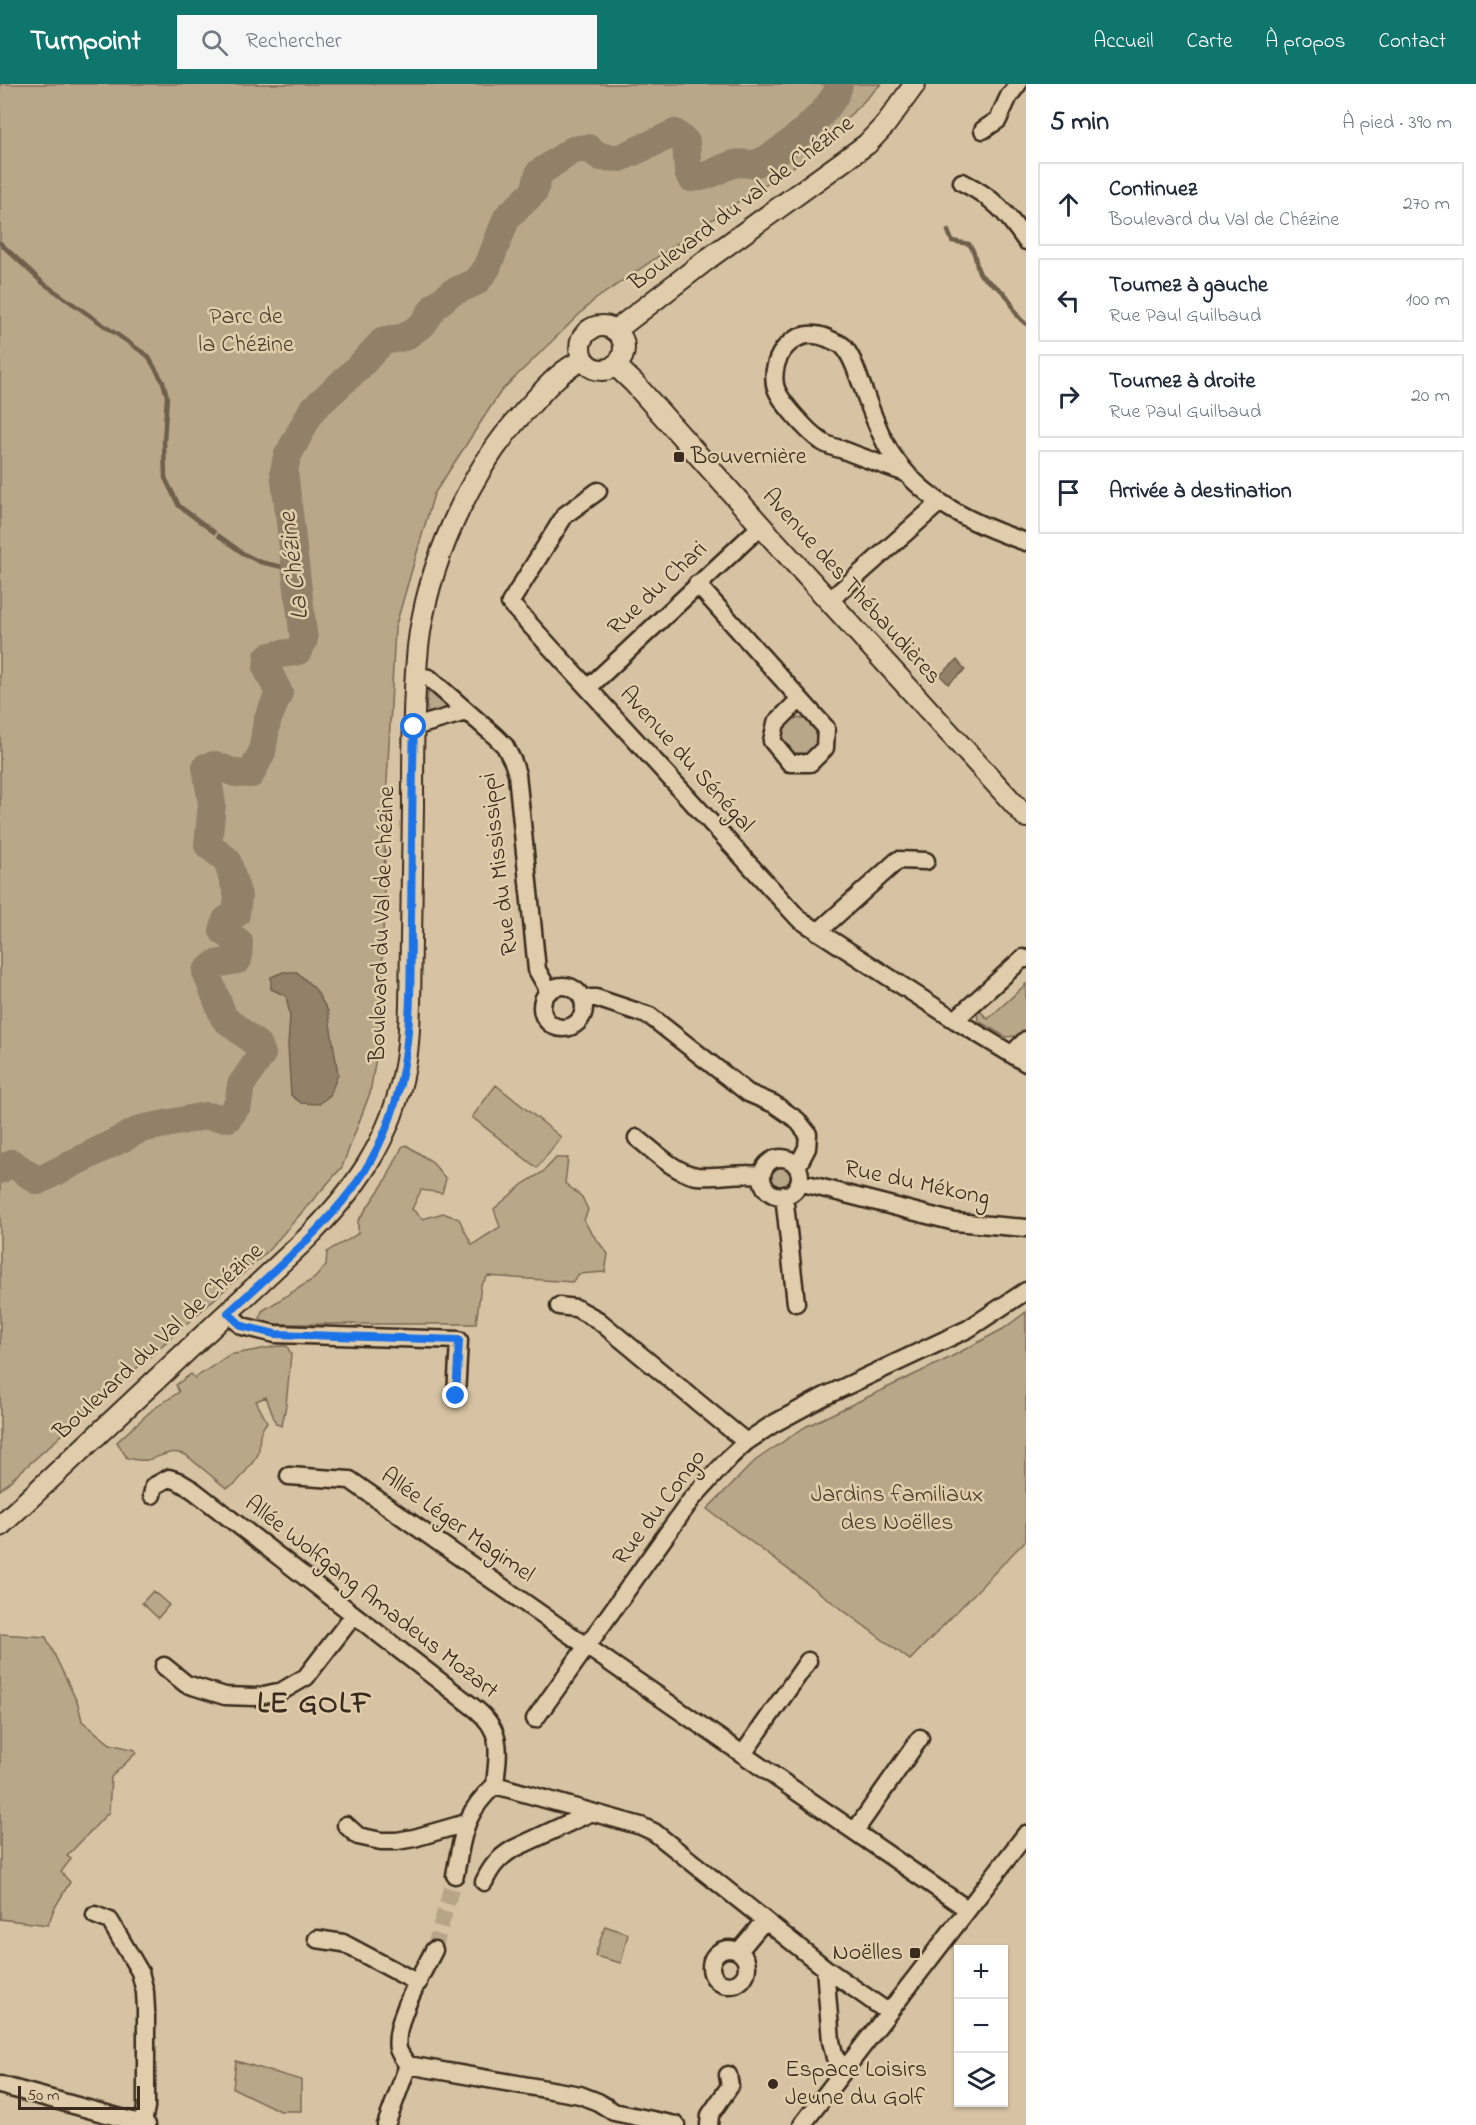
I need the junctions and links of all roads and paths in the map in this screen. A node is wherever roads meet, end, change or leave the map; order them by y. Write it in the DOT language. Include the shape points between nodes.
graph roads {
  1 [pos="915,84"];
  2 [pos="1018,84"];
  3 [pos="983,130"];
  4 [pos="962,182"];
  5 [pos="1026,241"];
  6 [pos="616,330"];
  7 [pos="584,360"];
  8 [pos="615,365"];
  9 [pos="906,473"];
  10 [pos="598,491"];
  11 [pos="939,503"];
  12 [pos="761,526"];
  13 [pos="1026,542"];
  14 [pos="697,585"];
  15 [pos="829,601"];
  16 [pos="416,675"];
  17 [pos="588,688"];
  18 [pos="800,699"];
  19 [pos="466,712"];
  20 [pos="414,727"];
  21 [pos="1026,817"];
  22 [pos="926,861"];
  23 [pos="818,932"];
  24 [pos="1026,959"];
  25 [pos="549,991"];
  26 [pos="583,998"];
  27 [pos="955,1020"];
  28 [pos="1026,1040"];
  29 [pos="1019,1059"];
  30 [pos="637,1138"];
  31 [pos="798,1174"];
  32 [pos="762,1175"];
  33 [pos="784,1195"];
  34 [pos="1026,1228"];
  35 [pos="1026,1291"];
  36 [pos="796,1303"];
  37 [pos="559,1306"];
  38 [pos="228,1313"];
  39 [pos="456,1396"];
  40 [pos="746,1442"];
  41 [pos="289,1476"];
  42 [pos="152,1495"];
  43 [pos="0,1526"];
  44 [pos="354,1616"];
  45 [pos="586,1646"];
  46 [pos="808,1661"];
  47 [pos="164,1666"];
  48 [pos="535,1719"];
  49 [pos="920,1738"];
  50 [pos="742,1754"];
  51 [pos="495,1785"];
  52 [pos="592,1812"];
  53 [pos="466,1823"];
  54 [pos="346,1825"];
  55 [pos="855,1831"];
  56 [pos="1026,1834"];
  57 [pos="455,1875"];
  58 [pos="484,1882"];
  59 [pos="967,1909"];
  60 [pos="95,1915"];
  61 [pos="764,1921"];
  62 [pos="317,1939"];
  63 [pos="434,1950"];
  64 [pos="739,1951"];
  65 [pos="825,1968"];
  66 [pos="418,1983"];
  67 [pos="856,1990"];
  68 [pos="828,1993"];
  69 [pos="888,2012"];
  70 [pos="408,2065"];
  71 [pos="845,2068"];
  72 [pos="728,2075"];
  73 [pos="0,2085"];
  74 [pos="145,2124"];
  75 [pos="386,2125"];
  76 [pos="676,2125"];
  77 [pos="709,2125"];
  78 [pos="802,2125"];
  1 -- 6 [label="street, Boulevard du val de Chézine" via="867,144"];
  2 -- 3 [label="street" via="998,120"];
  4 -- 5 [label="street" via="985,194 1009,216"];
  6 -- 7 [label="street" via="599,326 587,331 580,342"];
  6 -- 8 [label="street" via="624,347"];
  7 -- 8 [label="street" via="599,370"];
  7 -- 16 [label="street, Boulevard du Val de Chézine" via="564,370 512,425 470,490 446,541 431,586 418,645"];
  8 -- 12 [label="street, Avenue des Thébaudières"];
  9 -- 9 [label="street" via="889,450 850,355 841,344 822,336 804,336 786,345 775,362 775,387 804,425 822,442"];
  9 -- 11 [label="street"];
  10 -- 17 [label="street, Avenue du Sénégal" via="565,515 510,603"];
  11 -- 13 [label="street"];
  11 -- 15 [label="street"];
  12 -- 14 [label="street, Rue du Chari"];
  12 -- 15 [label="street, Avenue des Thébaudières"];
  14 -- 17 [label="street, Rue du Chari"];
  14 -- 18 [label="street"];
  15 -- 21 [label="street, Avenue des Thébaudières"];
  16 -- 19 [label="street, Rue du Mississippi" via="429,678"];
  16 -- 20 [label="street, Boulevard du Val de Chézine"];
  17 -- 23 [label="street, Avenue du Sénégal" via="799,919"];
  19 -- 20 [label="street"];
  19 -- 25 [label="street, Rue du Mississippi" via="505,746 517,774 537,970"];
  20 -- 38 [label="street, Boulevard du Val de Chézine" via="410,1006 405,1066 398,1093 377,1147 354,1186 332,1214"];
  22 -- 23 [label="street" via="898,860"];
  23 -- 27 [label="street, Avenue du Sénégal"];
  24 -- 27 [label="street"];
  25 -- 26 [label="street" via="572,987"];
  25 -- 26 [label="street" via="542,1008 547,1020 564,1028 577,1023 583,1014"];
  26 -- 31 [label="street" via="596,998 650,1016 748,1093 797,1120 808,1134"];
  27 -- 29 [label="street, Avenue du Sénégal"];
  28 -- 29 [label="street, Avenue du Sénégal"];
  30 -- 32 [label="street" via="672,1165 696,1176"];
  31 -- 32 [label="street" via="789,1159 777,1158 767,1164"];
  31 -- 33 [label="street" via="793,1191"];
  31 -- 34 [label="street, Rue du Mékong" via="955,1222"];
  32 -- 33 [label="street" via="768,1190"];
  33 -- 36 [label="street"];
  35 -- 40 [label="street, Rue du Congo" via="968,1329 823,1397"];
  37 -- 40 [label="street" via="576,1308 598,1320"];
  38 -- 39 [label="street" via="242,1326 275,1334 459,1340"];
  38 -- 43 [label="street, Boulevard du Val de Chézine"];
  40 -- 45 [label="street, Rue du Congo" via="691,1500"];
  41 -- 45 [label="street, Allée Léger Magimel" via="350,1480"];
  42 -- 44 [label="street, Allée Wolfgang Amadeus Mozart" via="154,1486 169,1479 185,1485"];
  44 -- 47 [label="street" via="306,1677 282,1691 255,1697 225,1696 186,1684"];
  44 -- 51 [label="street, Allée Wolfgang Amadeus Mozart" via="493,1726 498,1741"];
  45 -- 48 [label="street, Rue du Congo"];
  45 -- 50 [label="street, Allée Léger Magimel"];
  46 -- 50 [label="street"];
  49 -- 55 [label="street"];
  50 -- 55 [label="street, Allée Léger Magimel"];
  51 -- 52 [label="street"];
  51 -- 53 [label="street" via="476,1803"];
  52 -- 58 [label="street" via="513,1849 492,1866"];
  52 -- 61 [label="street" via="654,1832"];
  53 -- 54 [label="street" via="397,1841 358,1836"];
  53 -- 57 [label="street"];
  55 -- 59 [label="street, Allée Léger Magimel"];
  56 -- 59 [label="street"];
  59 -- 69 [label="street"];
  60 -- 74 [label="street" via="110,1921 136,1965 145,1992"];
  61 -- 64 [label="street"];
  61 -- 65 [label="street"];
  62 -- 66 [label="street" via="343,1943"];
  63 -- 66 [label="street"];
  65 -- 67 [label="street"];
  65 -- 68 [label="street"];
  66 -- 70 [label="street" via="405,2008 398,2041"];
  67 -- 68 [label="street"];
  67 -- 69 [label="street"];
  68 -- 71 [label="street" via="832,2050"];
  69 -- 71 [label="street"];
  70 -- 75 [label="street"];
  70 -- 76 [label="street" via="580,2095 614,2112"];
  71 -- 78 [label="street"];
  72 -- 77 [label="street" via="730,2086 710,2115"];
  73 -- 74 [label="street"];
}
